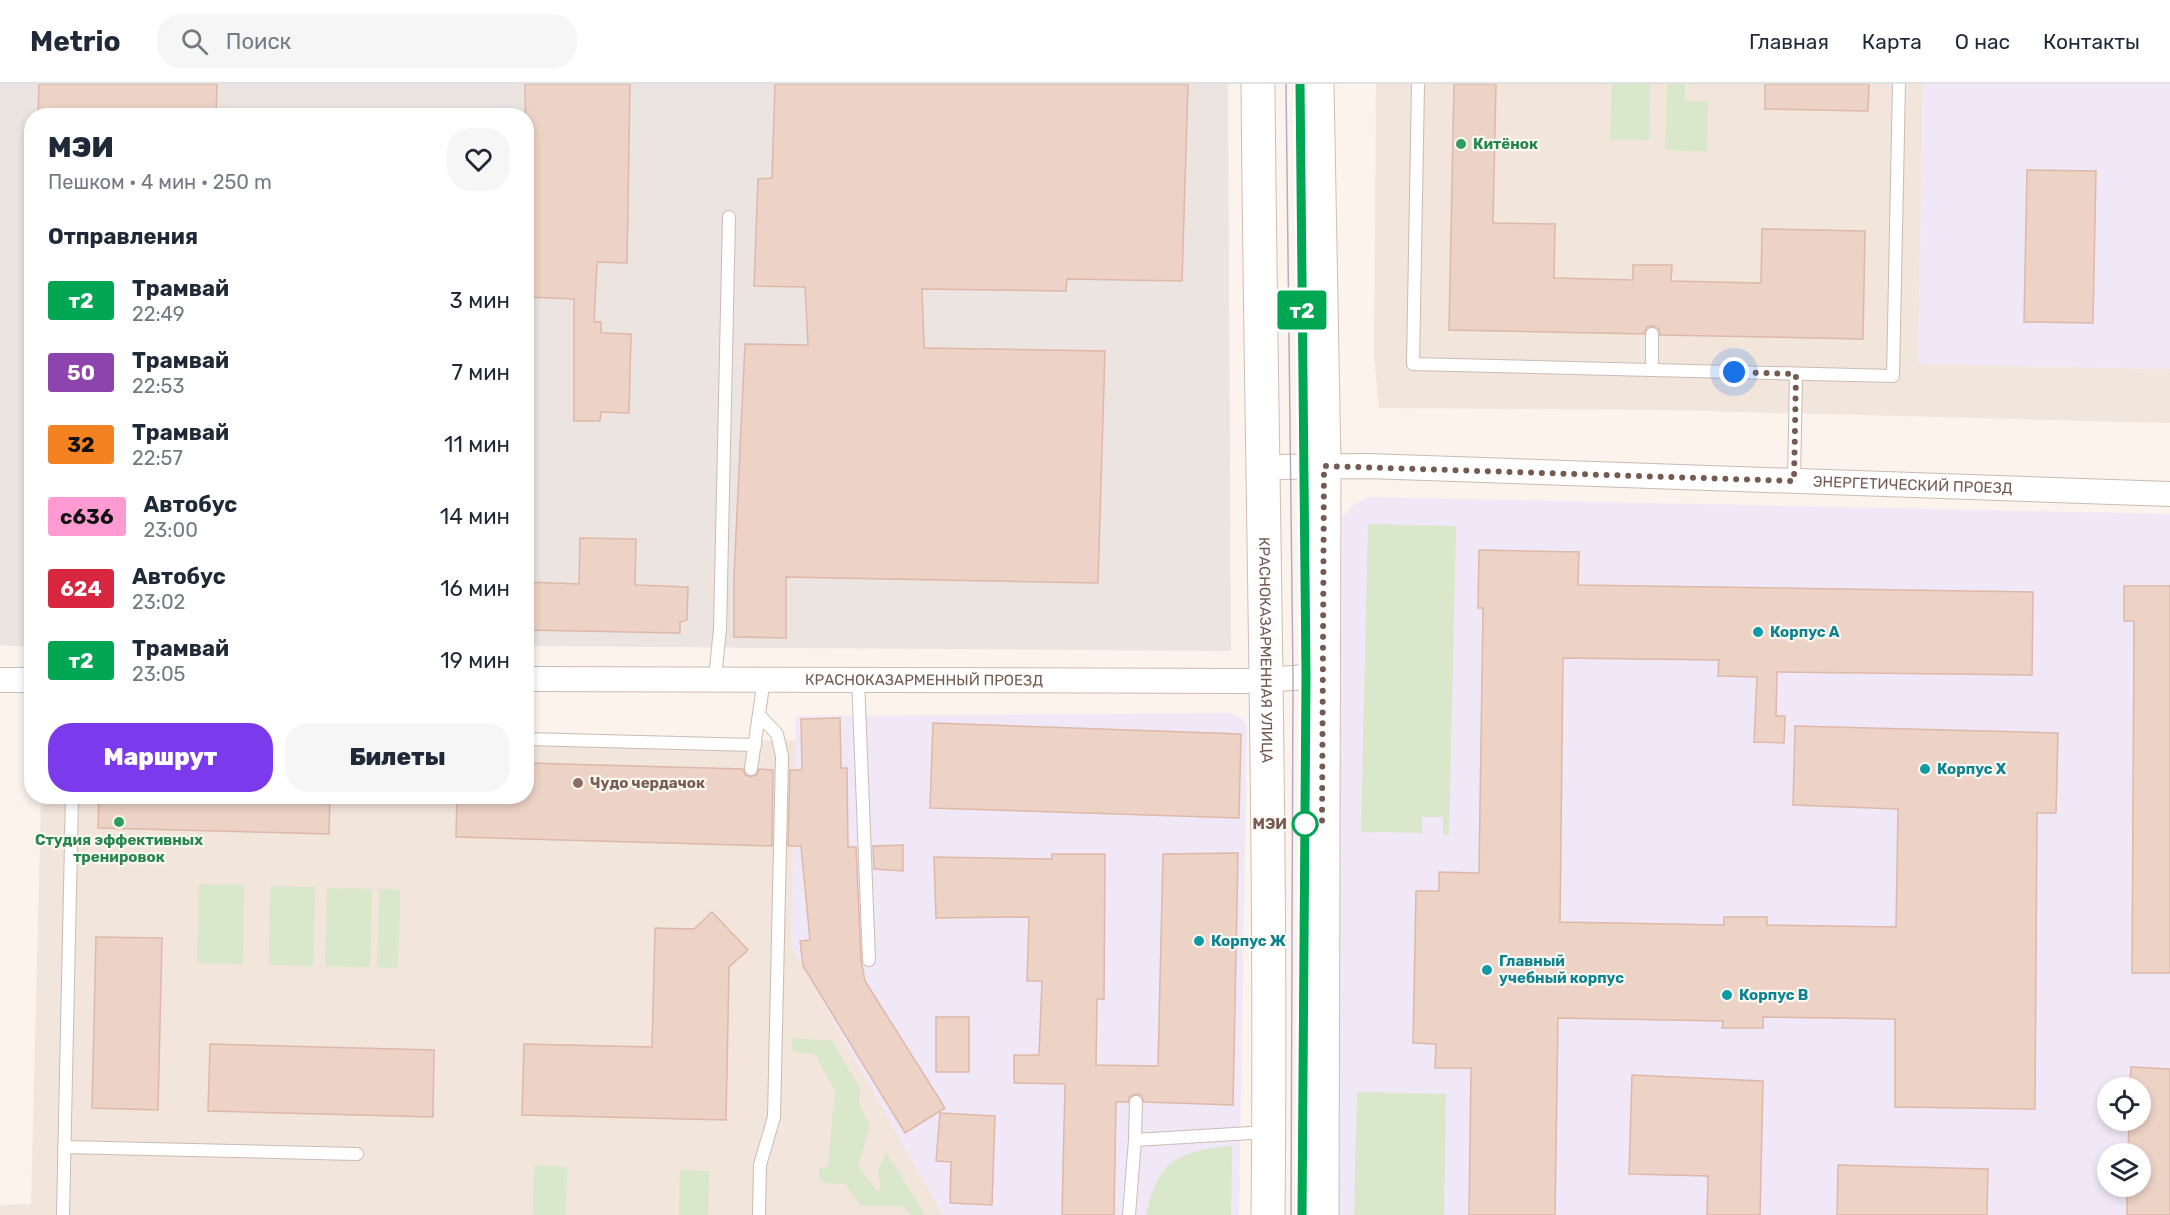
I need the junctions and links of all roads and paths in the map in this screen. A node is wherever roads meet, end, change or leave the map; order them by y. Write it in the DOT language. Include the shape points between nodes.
graph roads {
  1 [pos="1258,84"];
  2 [pos="1317,84"];
  3 [pos="1418,84"];
  4 [pos="1899,84"];
  5 [pos="729,217"];
  6 [pos="1652,334"];
  7 [pos="1652,369"];
  8 [pos="1796,374"];
  9 [pos="1261,466"];
  10 [pos="1324,466"];
  11 [pos="1794,481"];
  12 [pos="2170,494"];
  13 [pos="1322,676"];
  14 [pos="715,678"];
  15 [pos="858,678"];
  16 [pos="534,679"];
  17 [pos="765,679"];
  18 [pos="24,680"];
  19 [pos="0,681"];
  20 [pos="1268,681"];
  21 [pos="759,715"];
  22 [pos="534,739"];
  23 [pos="755,745"];
  24 [pos="751,769"];
  25 [pos="72,804"];
  26 [pos="869,960"];
  27 [pos="1136,1102"];
  28 [pos="1269,1132"];
  29 [pos="1135,1140"];
  30 [pos="64,1147"];
  31 [pos="357,1154"];
  32 [pos="63,1215"];
  33 [pos="759,1215"];
  34 [pos="1129,1215"];
  35 [pos="1268,1215"];
  36 [pos="1322,1215"];
  1 -- 9 [label="main road, КРАСНОКАЗАРМЕННАЯ УЛИЦА"];
  2 -- 10 [label="main road"];
  3 -- 7 [label="lane" via="1413,364"];
  4 -- 8 [label="lane" via="1893,376"];
  5 -- 14 [label="lane" via="720,629"];
  6 -- 7 [label="lane"];
  7 -- 8 [label="lane"];
  8 -- 11 [label="lane"];
  9 -- 10 [label="street, ЭНЕРГЕТИЧЕСКИЙ ПРОЕЗД"];
  9 -- 20 [label="main road, КРАСНОКАЗАРМЕННАЯ УЛИЦА"];
  10 -- 11 [label="street, ЭНЕРГЕТИЧЕСКИЙ ПРОЕЗД"];
  10 -- 13 [label="main road"];
  11 -- 12 [label="street, ЭНЕРГЕТИЧЕСКИЙ ПРОЕЗД"];
  13 -- 20 [label="street, КРАСНОКАЗАРМЕННЫЙ ПРОЕЗД"];
  13 -- 36 [label="main road"];
  14 -- 16 [label="street, КРАСНОКАЗАРМЕННЫЙ ПРОЕЗД"];
  14 -- 17 [label="street, КРАСНОКАЗАРМЕННЫЙ ПРОЕЗД"];
  15 -- 17 [label="street, КРАСНОКАЗАРМЕННЫЙ ПРОЕЗД"];
  15 -- 20 [label="street, КРАСНОКАЗАРМЕННЫЙ ПРОЕЗД"];
  15 -- 26 [label="lane"];
  17 -- 21 [label="lane"];
  18 -- 19 [label="street"];
  20 -- 28 [label="main road, КРАСНОКАЗАРМЕННАЯ УЛИЦА"];
  21 -- 23 [label="lane"];
  21 -- 33 [label="lane" via="777,734 782,756 774,1117 760,1168"];
  22 -- 23 [label="lane"];
  23 -- 24 [label="lane"];
  25 -- 30 [label="lane"];
  27 -- 29 [label="lane"];
  28 -- 29 [label="lane"];
  28 -- 35 [label="main road, КРАСНОКАЗАРМЕННАЯ УЛИЦА"];
  29 -- 34 [label="lane"];
  30 -- 31 [label="lane"];
  30 -- 32 [label="lane"];
}
